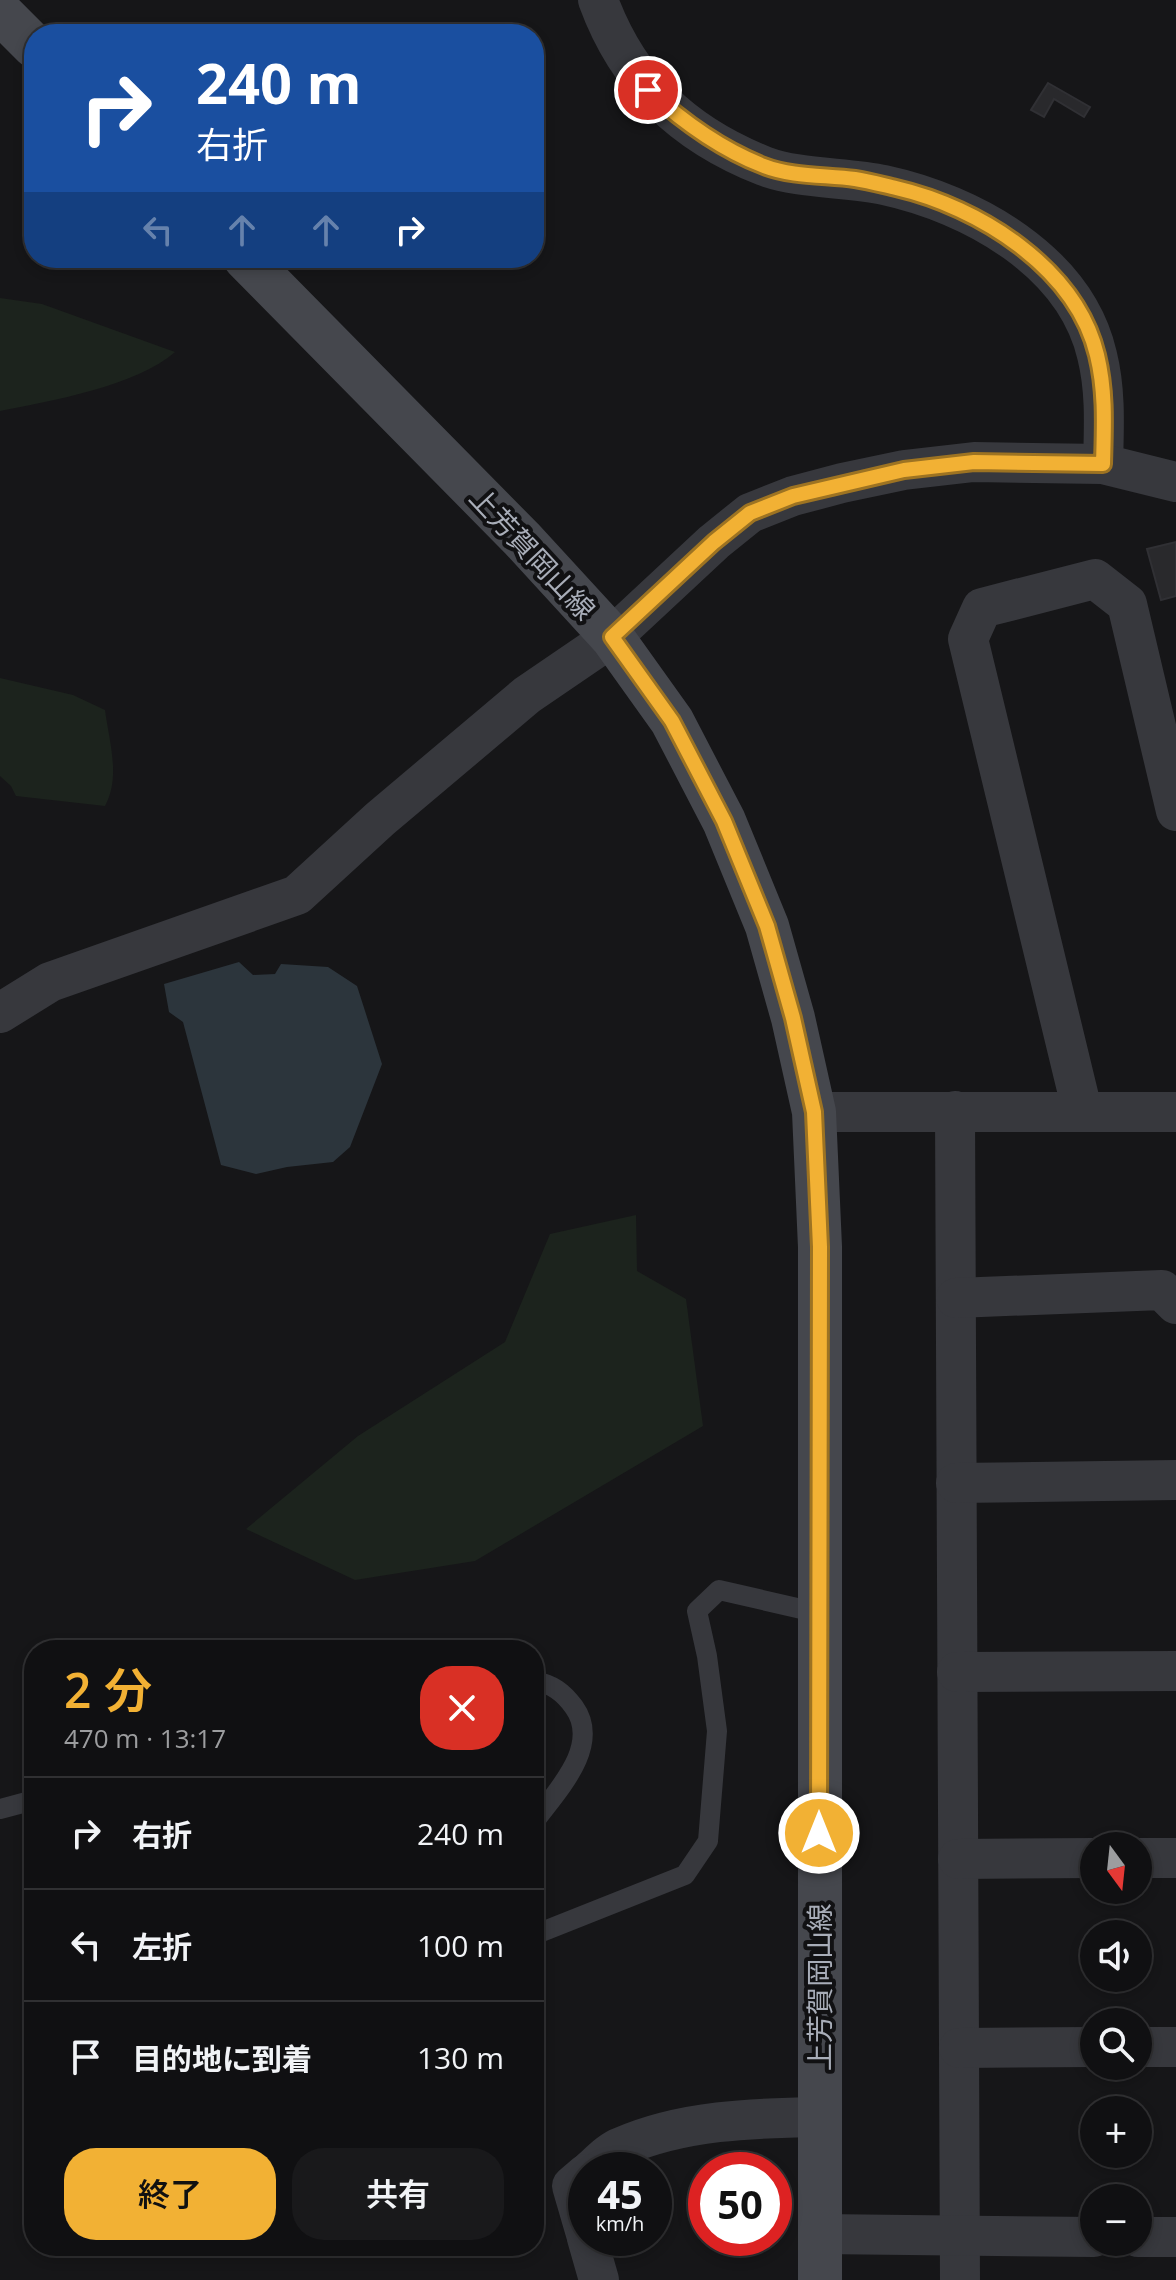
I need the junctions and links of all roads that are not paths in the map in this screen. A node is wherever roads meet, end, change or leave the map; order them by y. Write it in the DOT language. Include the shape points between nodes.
graph roads {
  1 [pos="598,0"];
  2 [pos="0,12"];
  3 [pos="24,36"];
  4 [pos="255,268"];
  5 [pos="1103,464"];
  6 [pos="1176,482"];
  7 [pos="612,637"];
  8 [pos="1173,787"];
  9 [pos="0,1013"];
  10 [pos="1082,1110"];
  11 [pos="955,1111"];
  12 [pos="814,1112"];
  13 [pos="1176,1112"];
  14 [pos="956,1298"];
  15 [pos="1176,1304"];
  16 [pos="1176,1480"];
  17 [pos="956,1483"];
  18 [pos="819,1613"];
  19 [pos="1176,1671"];
  20 [pos="957,1672"];
  21 [pos="544,1683"];
  22 [pos="24,1803"];
  23 [pos="544,1808"];
  24 [pos="0,1809"];
  25 [pos="1080,1858"];
  26 [pos="1152,1858"];
  27 [pos="1176,1858"];
  28 [pos="958,1859"];
  29 [pos="544,1931"];
  30 [pos="1080,2047"];
  31 [pos="1152,2047"];
  32 [pos="1176,2047"];
  33 [pos="959,2048"];
  34 [pos="819,2117"];
  35 [pos="613,2152"];
  36 [pos="820,2234"];
  37 [pos="1080,2237"];
  38 [pos="1152,2237"];
  39 [pos="1176,2237"];
  40 [pos="960,2238"];
  41 [pos="592,2256"];
  42 [pos="599,2280"];
  43 [pos="820,2280"];
  44 [pos="960,2280"];
  1 -- 5 [label="street" via="623,57 648,90 717,144 767,167 857,179 949,205 1005,235 1036,259 1085,319 1097,353 1105,395"];
  2 -- 3 [label="main road"];
  4 -- 7 [label="main road, 上芳賀岡山線"];
  5 -- 6 [label="street"];
  5 -- 7 [label="street" via="974,462 904,470 793,496 750,513"];
  7 -- 9 [label="street" via="527,695 297,895 50,982"];
  7 -- 12 [label="main road, 上芳賀岡山線" via="672,721 724,821 767,926"];
  8 -- 10 [label="street" via="1127,604 1095,579 982,608 968,639"];
  10 -- 11 [label="street"];
  10 -- 13 [label="street"];
  11 -- 12 [label="street"];
  11 -- 14 [label="street"];
  12 -- 18 [label="main road, 上芳賀岡山線" via="820,1247"];
  14 -- 15 [label="street" via="1162,1290"];
  14 -- 17 [label="street"];
  16 -- 17 [label="street"];
  17 -- 20 [label="street"];
  18 -- 29 [label="lane" via="719,1590 697,1611 717,1731 708,1841 685,1875"];
  18 -- 34 [label="main road, 上芳賀岡山線"];
  19 -- 20 [label="street"];
  20 -- 28 [label="street"];
  21 -- 23 [label="lane" via="567,1698 580,1715 582,1730 580,1753"];
  22 -- 24 [label="lane"];
  25 -- 28 [label="street"];
  26 -- 27 [label="street"];
  28 -- 33 [label="street"];
  30 -- 33 [label="street"];
  31 -- 32 [label="street"];
  33 -- 40 [label="street"];
  34 -- 35 [label="street" via="679,2128"];
  34 -- 36 [label="main road, 上芳賀岡山線"];
  36 -- 40 [label="street"];
  36 -- 43 [label="main road, 上芳賀岡山線"];
  37 -- 40 [label="street"];
  38 -- 39 [label="street"];
  40 -- 44 [label="street"];
  41 -- 42 [label="street"];
}
